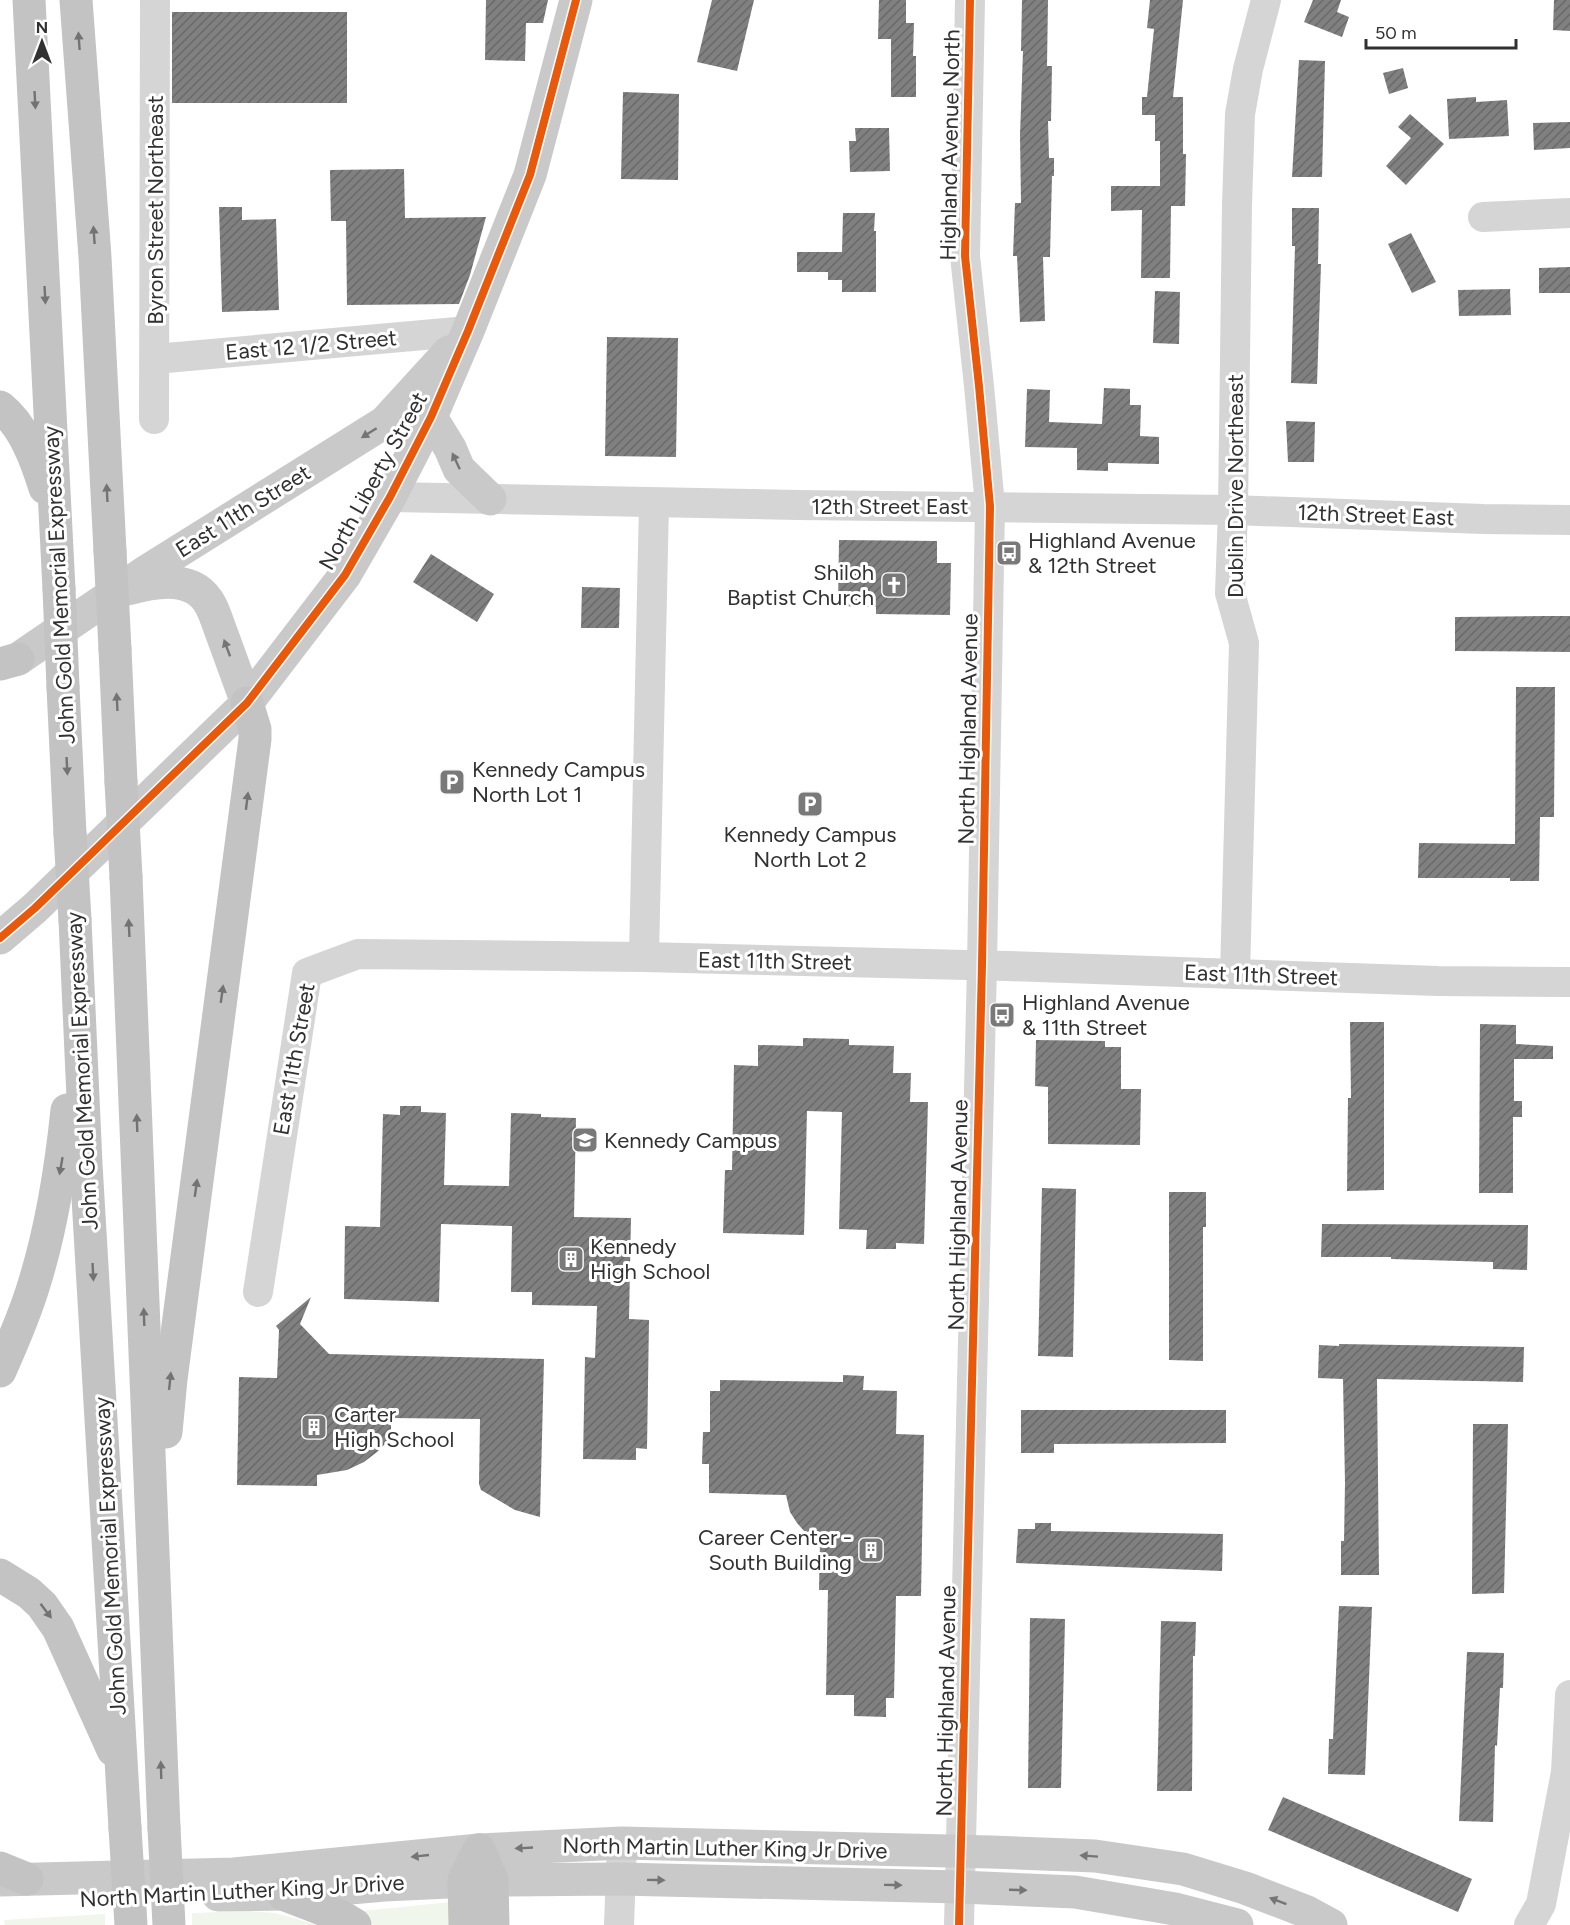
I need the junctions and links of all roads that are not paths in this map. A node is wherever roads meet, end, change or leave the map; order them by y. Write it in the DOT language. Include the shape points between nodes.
graph roads {
  1 [pos="29,0"];
  2 [pos="76,0"];
  3 [pos="155,0"];
  4 [pos="576,0"];
  5 [pos="970,0"];
  6 [pos="1266,0"];
  7 [pos="1570,213"];
  8 [pos="1483,217"];
  9 [pos="468,331"];
  10 [pos="155,359"];
  11 [pos="0,407"];
  12 [pos="431,417"];
  13 [pos="154,419"];
  14 [pos="390,496"];
  15 [pos="490,499"];
  16 [pos="654,502"];
  17 [pos="990,506"];
  18 [pos="1233,510"];
  19 [pos="56,520"];
  20 [pos="1570,520"];
  21 [pos="106,598"];
  22 [pos="6,665"];
  23 [pos="247,703"];
  24 [pos="0,938"];
  25 [pos="644,957"];
  26 [pos="982,965"];
  27 [pos="1235,974"];
  28 [pos="1570,982"];
  29 [pos="79,1004"];
  30 [pos="258,1292"];
  31 [pos="0,1371"];
  32 [pos="154,1565"];
  33 [pos="0,1575"];
  34 [pos="1570,1695"];
  35 [pos="123,1773"];
  36 [pos="622,1843"];
  37 [pos="479,1850"];
  38 [pos="960,1851"];
  39 [pos="9,1876"];
  40 [pos="620,1879"];
  41 [pos="478,1880"];
  42 [pos="960,1887"];
  43 [pos="283,1894"];
  44 [pos="0,1900"];
  45 [pos="131,1925"];
  46 [pos="169,1925"];
  47 [pos="355,1925"];
  48 [pos="465,1925"];
  49 [pos="493,1925"];
  50 [pos="619,1925"];
  51 [pos="959,1925"];
  52 [pos="1237,1925"];
  53 [pos="1331,1925"];
  54 [pos="1529,1925"];
  1 -- 19 [label="highway, John Gold Memorial Expressway, one-way"];
  32 -- 2 [label="highway, John Gold Memorial Expressway, one-way, bridge" via="115,649 95,257"];
  3 -- 10 [label="street, Byron Street Northeast"];
  4 -- 9 [label="main road, North Liberty Street" via="530,175"];
  5 -- 17 [label="street, Highland Avenue North" via="965,256"];
  6 -- 18 [label="street, Dublin Drive Northeast" via="1240,114"];
  7 -- 8 [label="street"];
  9 -- 10 [label="street, East 12 1/2 Street"];
  9 -- 12 [label="main road, North Liberty Street"];
  9 -- 21 [label="main road, East 11th Street, one-way" via="385,423"];
  10 -- 13 [label="street, Byron Street Northeast"];
  11 -- 19 [label="highway" via="17,426 35,457"];
  12 -- 14 [label="main road, North Liberty Street"];
  15 -- 12 [label="main road, one-way" via="459,469"];
  14 -- 15 [label="street, 12th Street East"];
  14 -- 23 [label="main road, North Liberty Street" via="345,575"];
  15 -- 16 [label="street, 12th Street East"];
  16 -- 17 [label="street, 12th Street East"];
  16 -- 25 [label="street"];
  17 -- 18 [label="street, 12th Street East"];
  17 -- 26 [label="street, North Highland Avenue"];
  18 -- 20 [label="street, 12th Street East"];
  18 -- 27 [label="street, Dublin Drive Northeast" via="1230,593 1244,643"];
  19 -- 29 [label="highway, John Gold Memorial Expressway, one-way, bridge"];
  21 -- 22 [label="main road, East 11th Street"];
  23 -- 21 [label="main road, one-way" via="214,614 193,588 166,581 152,582"];
  23 -- 24 [label="main road, North Liberty Street" via="36,908"];
  32 -- 23 [label="highway, one-way" via="171,1379 255,739"];
  25 -- 26 [label="street, East 11th Street"];
  25 -- 30 [label="street, East 11th Street" via="358,954 307,973"];
  26 -- 27 [label="street, East 11th Street"];
  26 -- 38 [label="street, North Highland Avenue"];
  27 -- 28 [label="street, East 11th Street"];
  29 -- 31 [label="highway, one-way" via="51,1220 35,1282"];
  29 -- 35 [label="highway, John Gold Memorial Expressway, one-way"];
  46 -- 32 [label="highway, John Gold Memorial Expressway, one-way, bridge"];
  33 -- 35 [label="highway, one-way" via="29,1593 58,1628"];
  34 -- 54 [label="street" via="1564,1783 1540,1904"];
  35 -- 45 [label="highway, John Gold Memorial Expressway, bridge"];
  36 -- 37 [label="main road, North Martin Luther King Jr Drive, one-way"];
  36 -- 38 [label="main road, North Martin Luther King Jr Drive"];
  36 -- 40 [label="street"];
  37 -- 39 [label="main road, North Martin Luther King Jr Drive, one-way" via="234,1874"];
  37 -- 41 [label="highway"];
  38 -- 42 [label="street, North Highland Avenue"];
  53 -- 38 [label="main road, North Martin Luther King Jr Drive, one-way" via="1255,1892 1183,1869 1095,1856"];
  40 -- 41 [label="main road, North Martin Luther King Jr Drive"];
  40 -- 42 [label="main road, North Martin Luther King Jr Drive, one-way"];
  40 -- 50 [label="street"];
  41 -- 43 [label="main road, North Martin Luther King Jr Drive"];
  41 -- 48 [label="highway"];
  41 -- 49 [label="highway"];
  42 -- 51 [label="street, North Highland Avenue"];
  42 -- 52 [label="main road, North Martin Luther King Jr Drive, one-way" via="1075,1892 1175,1909"];
  43 -- 44 [label="main road, North Martin Luther King Jr Drive"];
  43 -- 47 [label="highway"];
}
